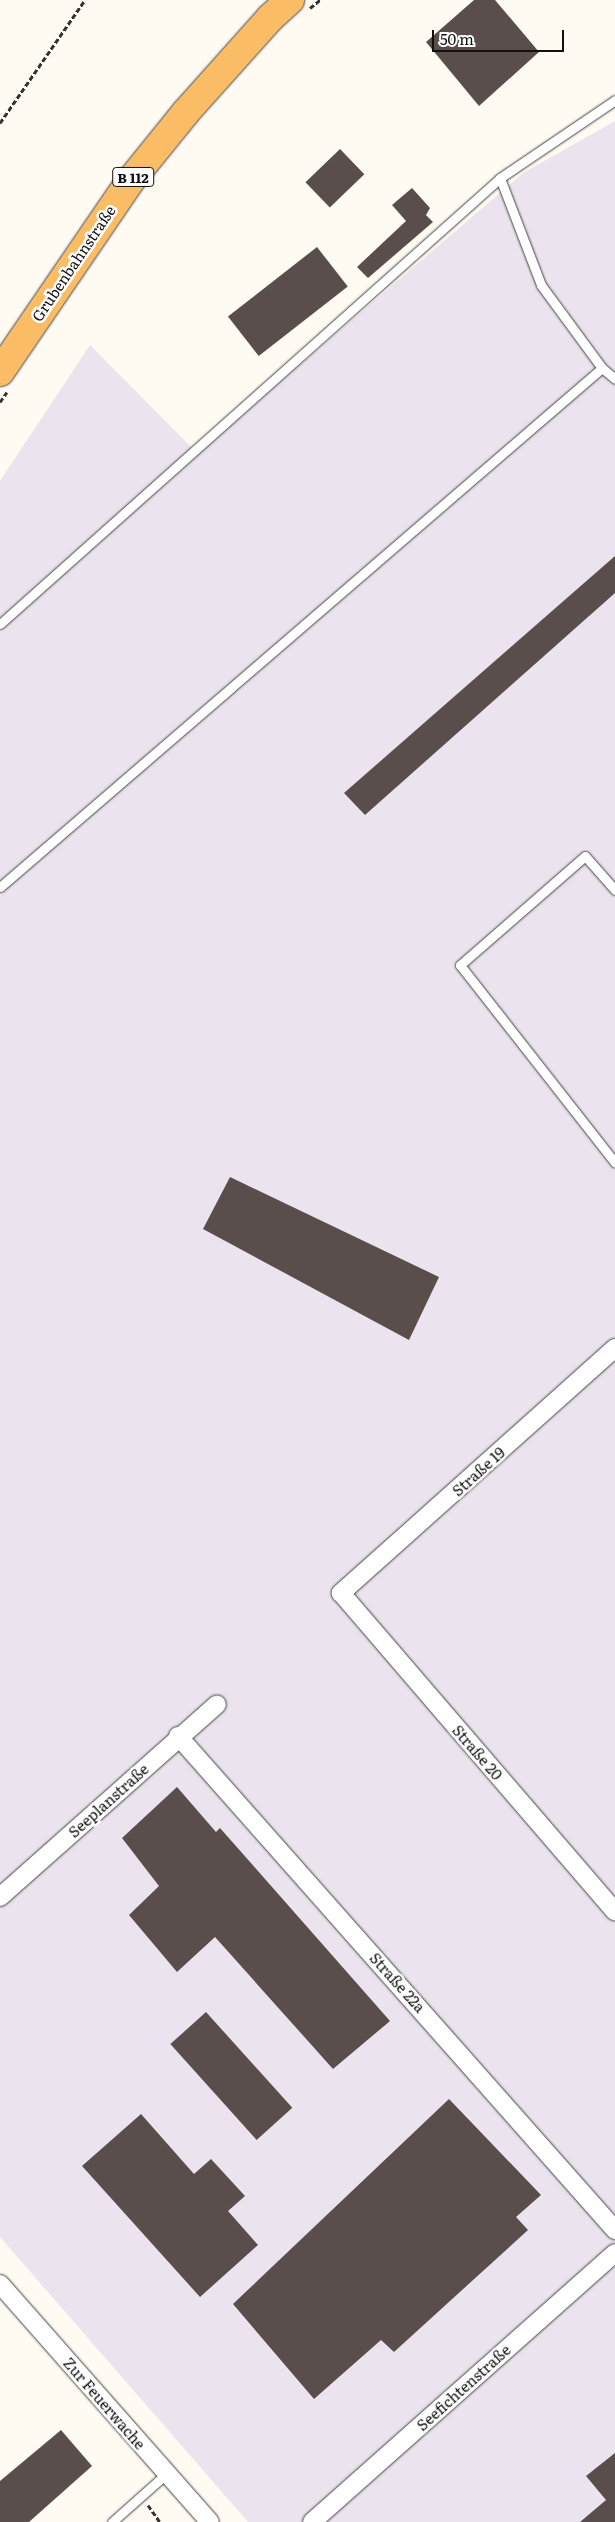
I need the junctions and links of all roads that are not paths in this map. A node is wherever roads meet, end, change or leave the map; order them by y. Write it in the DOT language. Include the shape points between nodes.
graph roads {
  1 [pos="297,6"];
  2 [pos="615,100"];
  3 [pos="500,178"];
  4 [pos="602,368"];
  5 [pos="615,378"];
  6 [pos="5,379"];
  7 [pos="0,624"];
  8 [pos="0,887"];
  9 [pos="615,890"];
  10 [pos="615,1163"];
  11 [pos="615,1348"];
  12 [pos="342,1593"];
  13 [pos="217,1704"];
  14 [pos="178,1736"];
  15 [pos="0,1897"];
  16 [pos="615,1911"];
  17 [pos="615,2230"];
  18 [pos="615,2253"];
  19 [pos="0,2284"];
  20 [pos="167,2473"];
  21 [pos="112,2522"];
  22 [pos="210,2522"];
  23 [pos="312,2522"];
  1 -- 6 [label="main road, Grubenbahnstraße / B 112" via="270,18 186,112 131,180"];
  2 -- 3 [label="lane"];
  3 -- 4 [label="lane" via="542,285"];
  3 -- 7 [label="lane"];
  4 -- 5 [label="lane"];
  4 -- 8 [label="lane"];
  9 -- 10 [label="lane" via="585,856 460,965"];
  11 -- 12 [label="street, Straße 19"];
  12 -- 16 [label="street, Straße 20"];
  13 -- 14 [label="street, Seeplanstraße"];
  14 -- 15 [label="street, Seeplanstraße"];
  14 -- 17 [label="street, Straße 22a"];
  18 -- 23 [label="street, Seefichtenstraße"];
  19 -- 20 [label="street, Zur Feuerwache"];
  20 -- 21 [label="lane"];
  20 -- 22 [label="street, Zur Feuerwache"];
}
